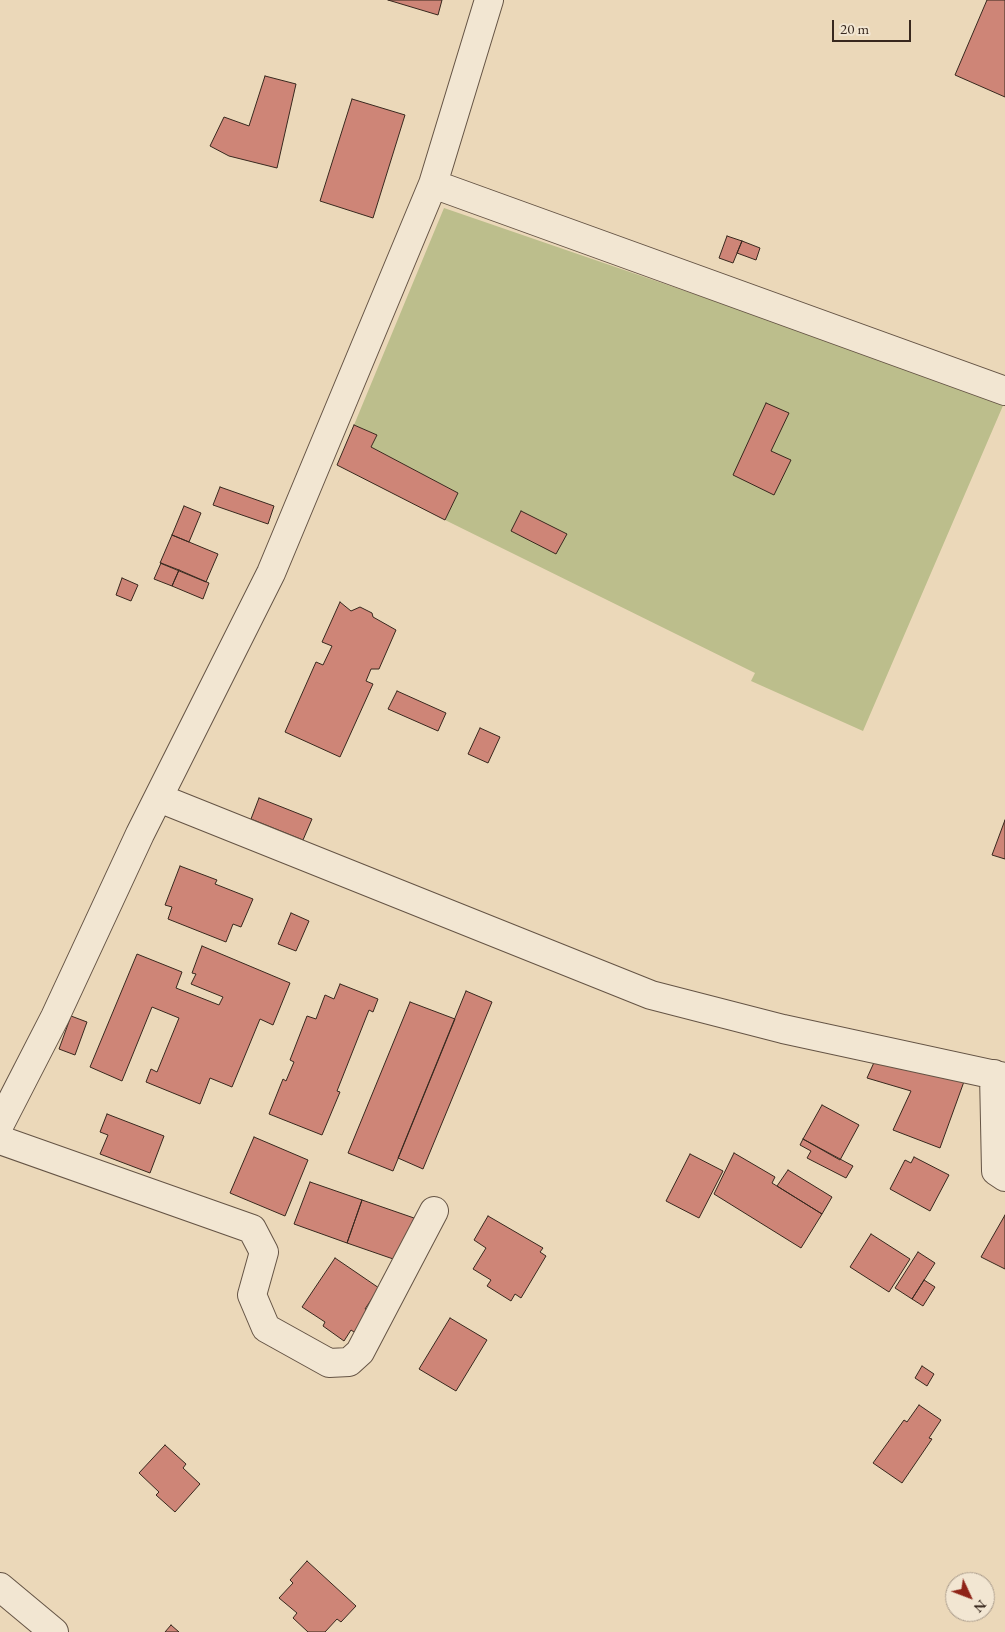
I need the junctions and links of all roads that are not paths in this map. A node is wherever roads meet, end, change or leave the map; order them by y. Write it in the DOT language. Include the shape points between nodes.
graph roads {
  1 [pos="489,0"];
  2 [pos="433,184"];
  3 [pos="1005,391"];
  4 [pos="159,798"];
  5 [pos="999,1076"];
  6 [pos="0,1124"];
  7 [pos="0,1140"];
  8 [pos="1005,1177"];
  9 [pos="434,1212"];
  10 [pos="0,1587"];
  11 [pos="54,1632"];
  1 -- 2 [label="street"];
  2 -- 3 [label="street"];
  2 -- 4 [label="street" via="271,573"];
  4 -- 5 [label="street" via="651,995 783,1029"];
  4 -- 6 [label="street"];
  5 -- 8 [label="street" via="996,1172"];
  7 -- 9 [label="street" via="252,1229 264,1252 252,1295 266,1328 329,1363 349,1362 360,1352"];
  10 -- 11 [label="street"];
}
